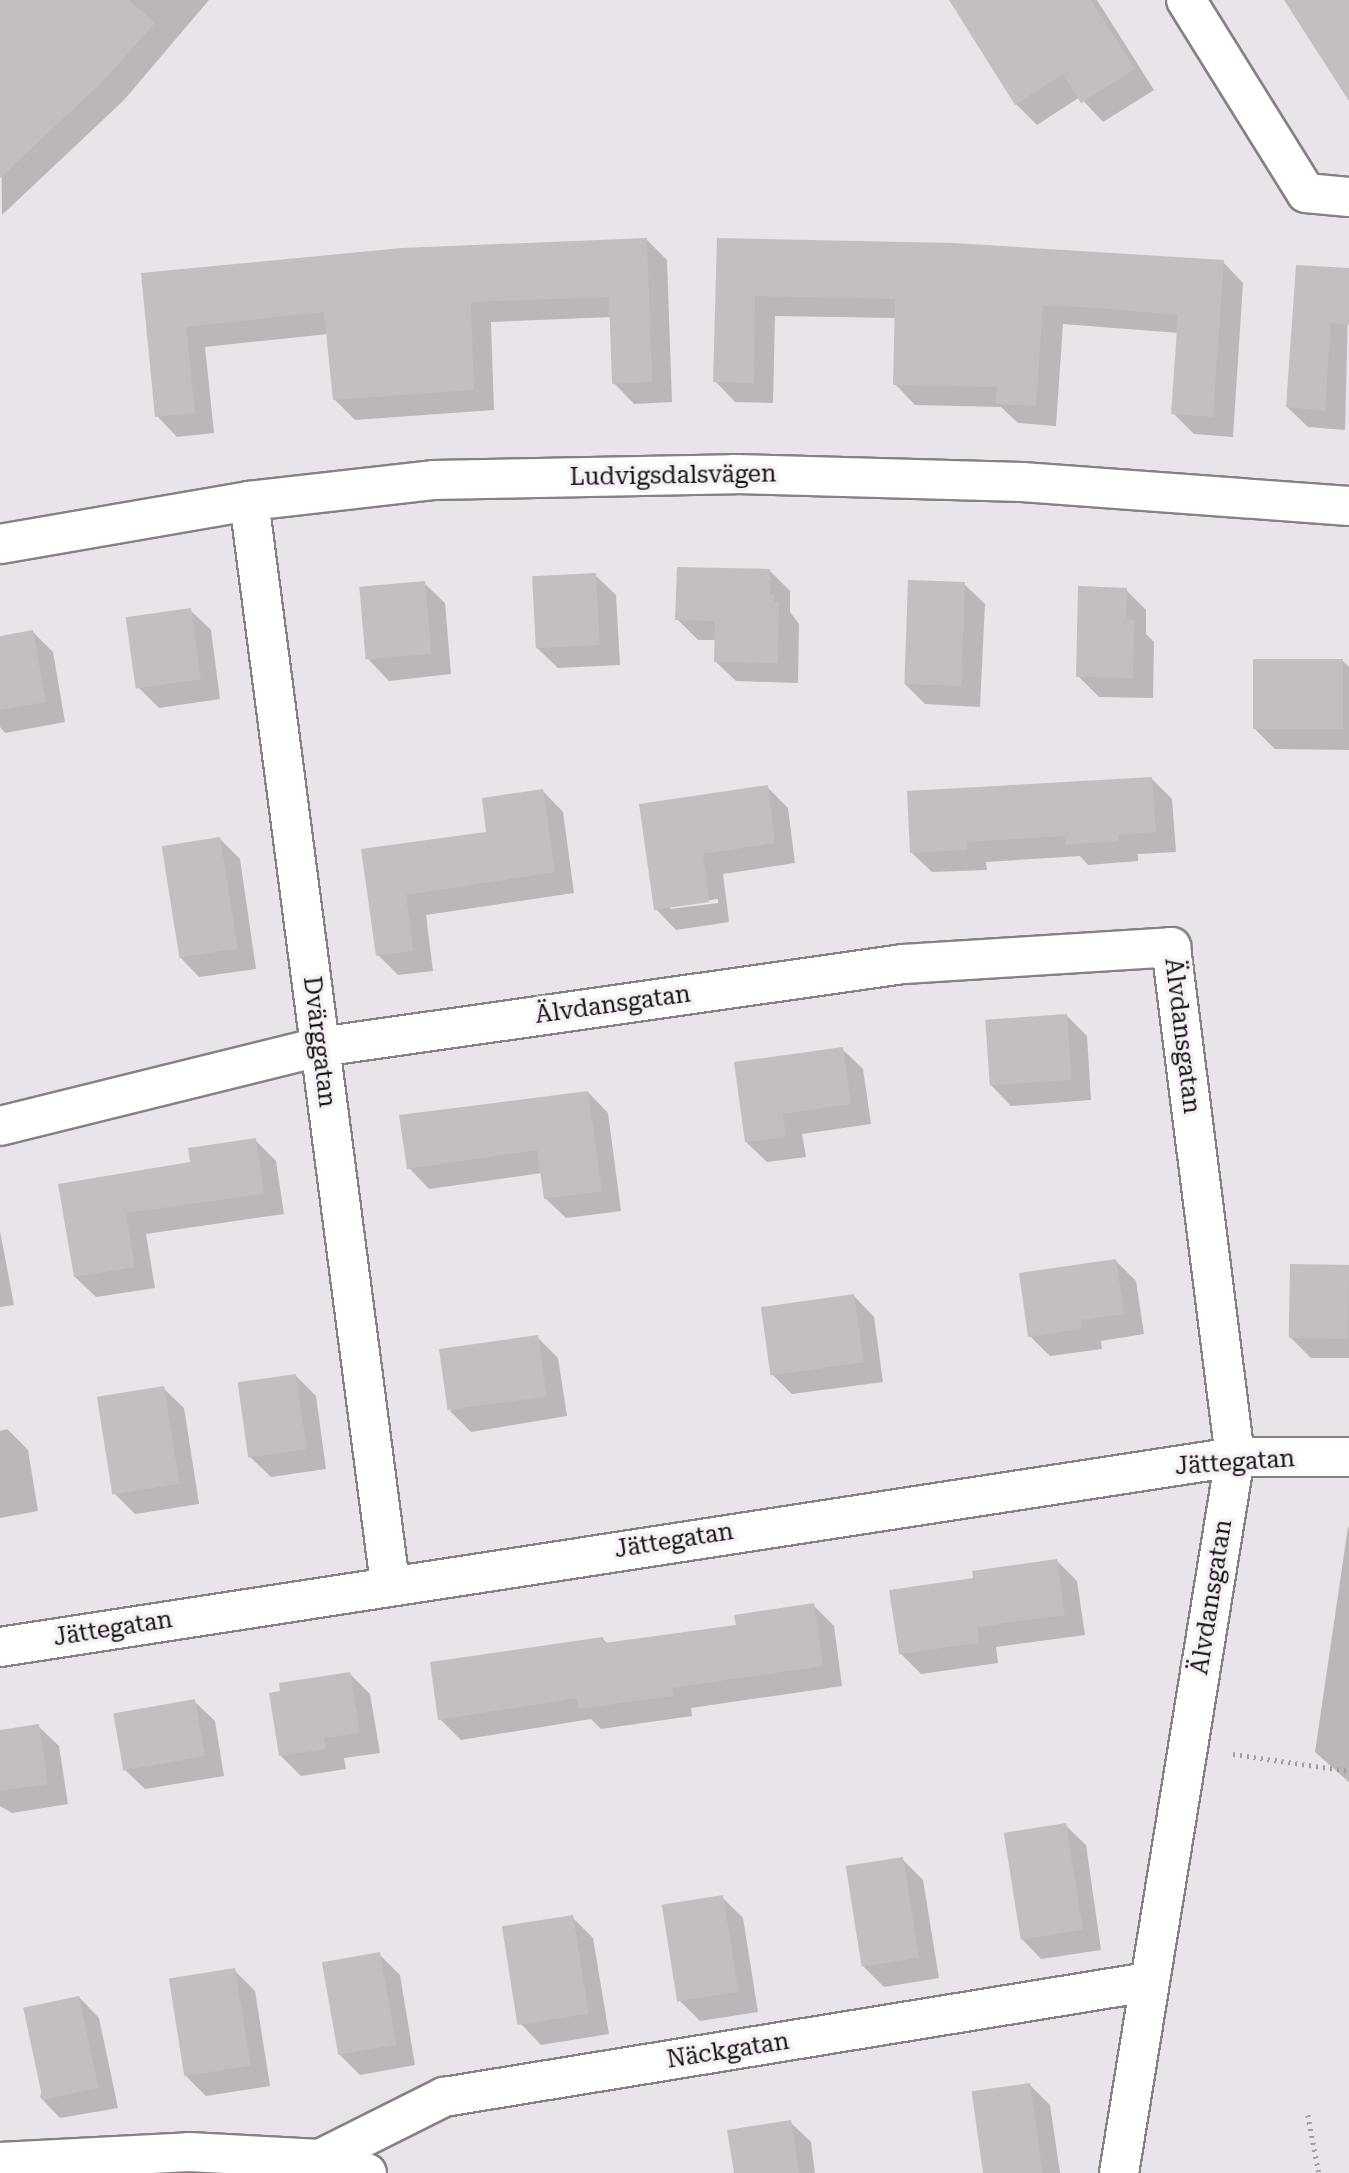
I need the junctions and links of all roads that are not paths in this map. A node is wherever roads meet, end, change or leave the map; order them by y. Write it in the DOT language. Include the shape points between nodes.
graph roads {
  1 [pos="1186,0"];
  2 [pos="1349,197"];
  3 [pos="249,501"];
  4 [pos="1349,506"];
  5 [pos="0,544"];
  6 [pos="320,1047"];
  7 [pos="0,1126"];
  8 [pos="1235,1457"];
  9 [pos="1349,1457"];
  10 [pos="390,1584"];
  11 [pos="0,1647"];
  12 [pos="1148,1982"];
  13 [pos="320,2159"];
  14 [pos="0,2162"];
  15 [pos="367,2173"];
  16 [pos="1119,2173"];
  1 -- 2 [label="street" via="1306,193"];
  3 -- 4 [label="street, Ludvigsdalsvägen" via="433,480 733,474 1022,482"];
  3 -- 5 [label="street, Ludvigsdalsvägen"];
  3 -- 6 [label="street, Dvärggatan"];
  6 -- 7 [label="street, Älvdansgatan"];
  6 -- 8 [label="street, Älvdansgatan" via="903,964 1171,947"];
  6 -- 10 [label="street, Dvärggatan"];
  8 -- 9 [label="street, Jättegatan"];
  8 -- 10 [label="street, Jättegatan"];
  8 -- 12 [label="street, Älvdansgatan"];
  10 -- 11 [label="street, Jättegatan"];
  12 -- 13 [label="street, Näckgatan" via="444,2097"];
  12 -- 16 [label="street, Älvdansgatan"];
  13 -- 14 [label="street" via="189,2152"];
  13 -- 15 [label="street"];
}
